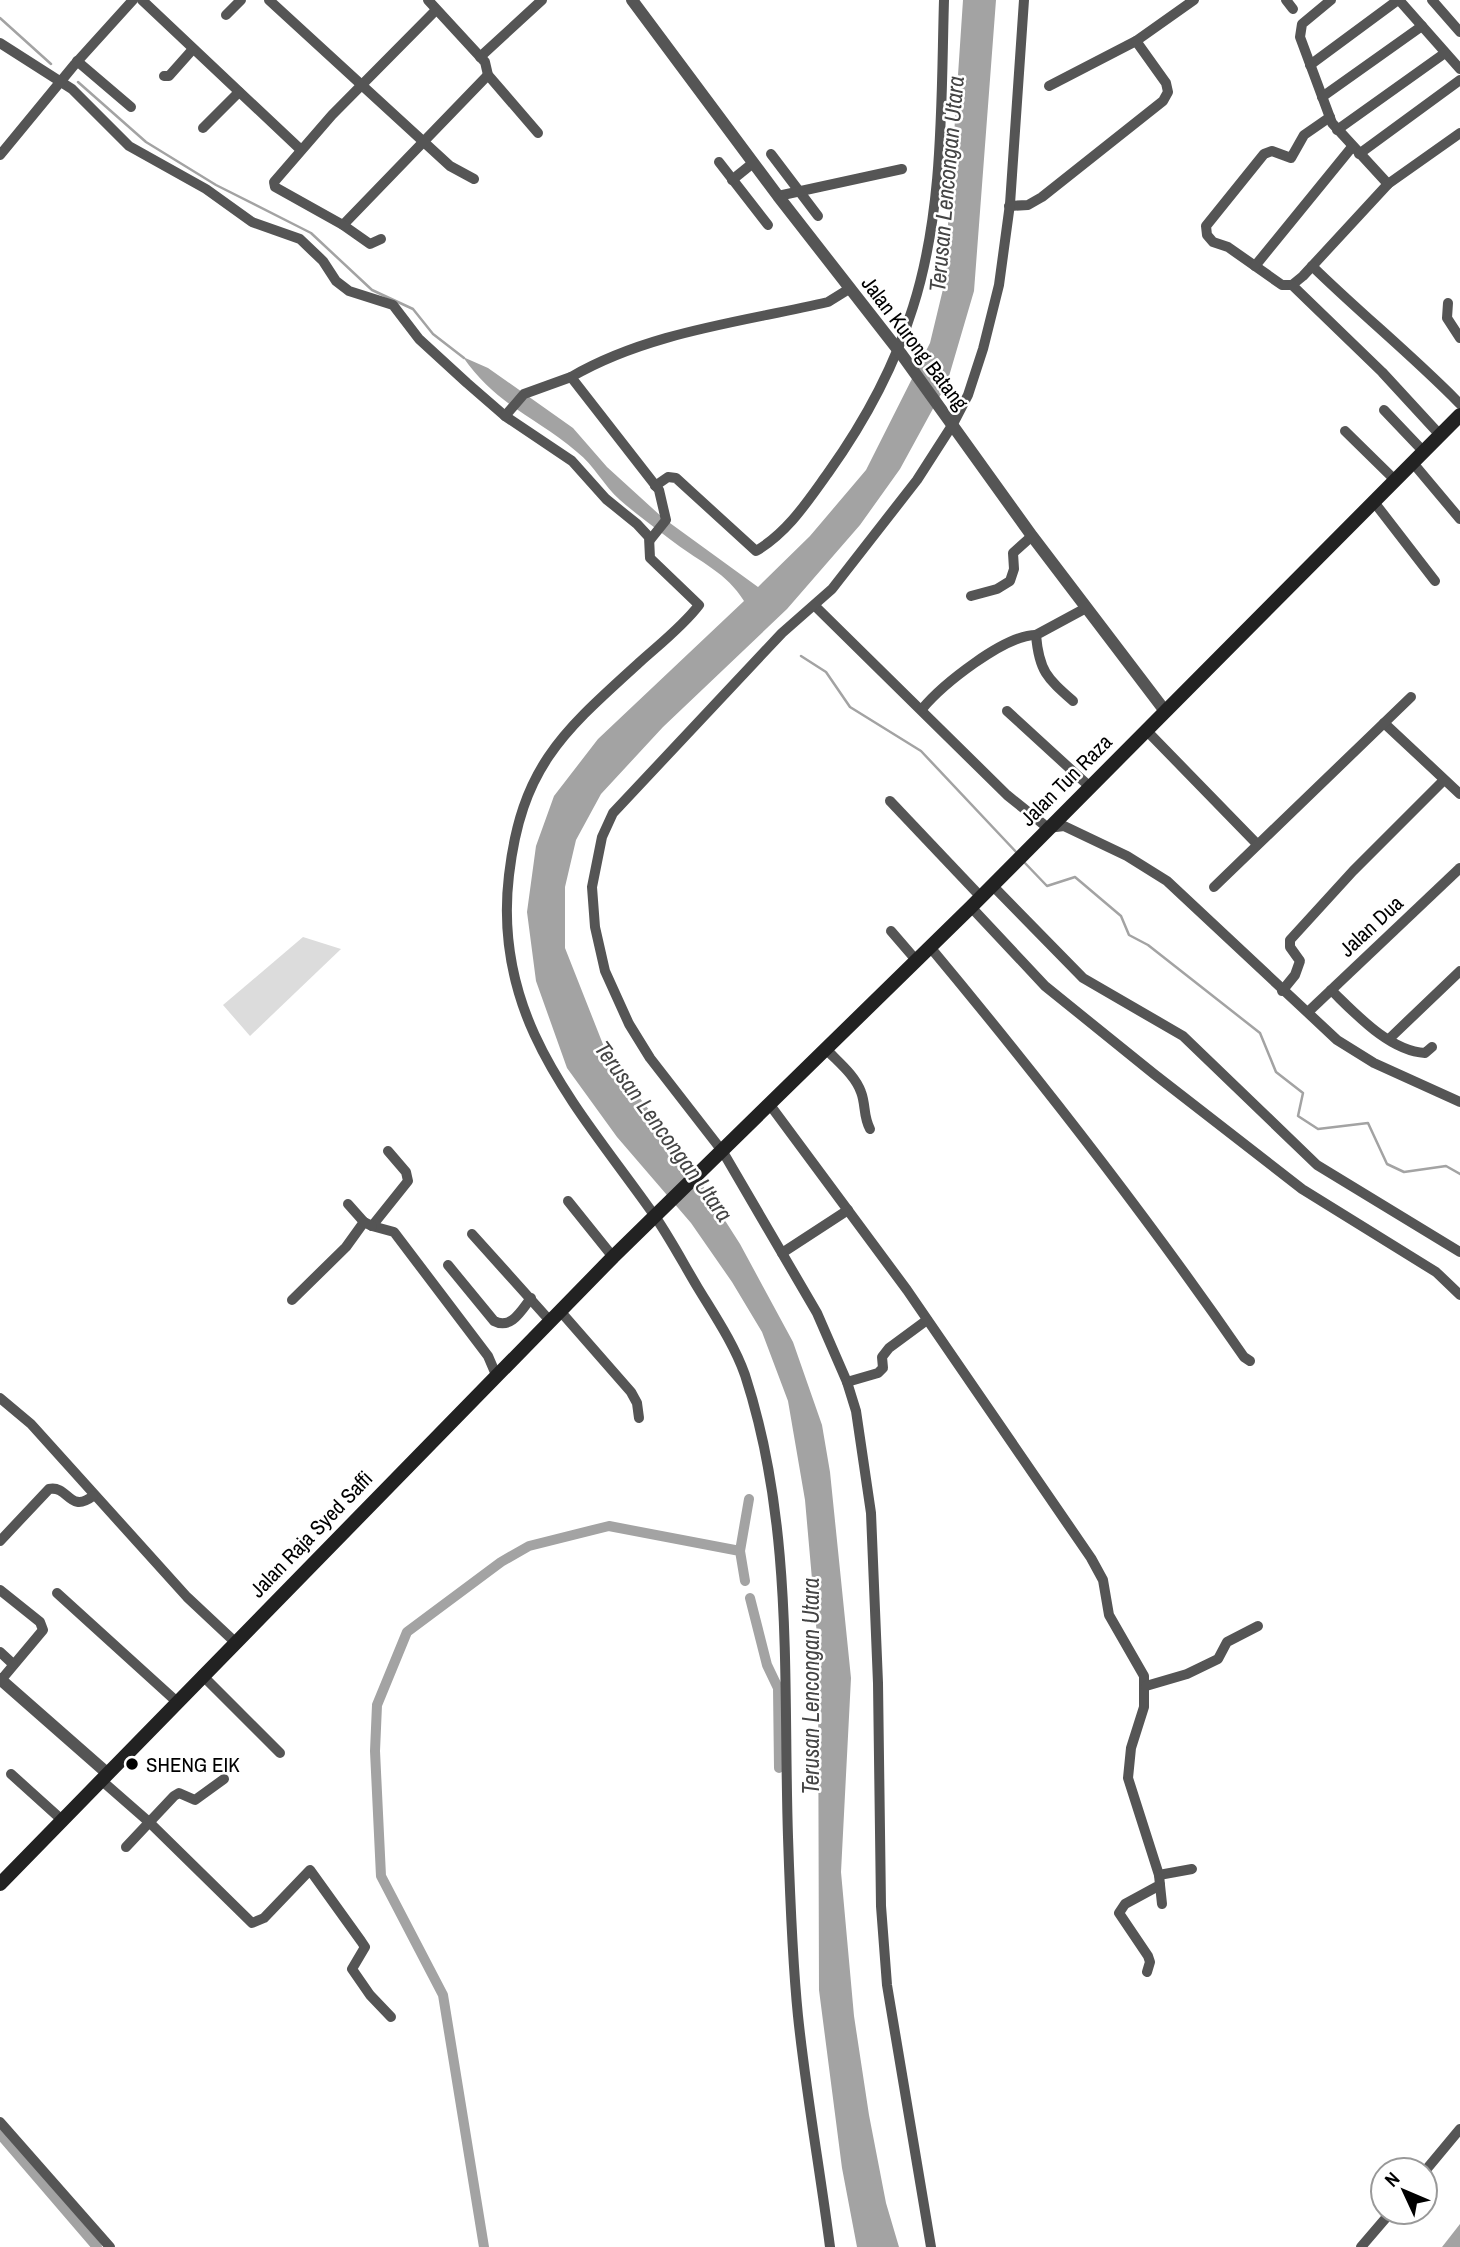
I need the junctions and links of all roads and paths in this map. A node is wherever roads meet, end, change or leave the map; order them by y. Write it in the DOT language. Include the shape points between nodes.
graph roads {
  1 [pos="133,0"];
  2 [pos="142,0"];
  3 [pos="241,0"];
  4 [pos="269,0"];
  5 [pos="428,0"];
  6 [pos="542,0"];
  7 [pos="632,0"];
  8 [pos="944,0"];
  9 [pos="1024,0"];
  10 [pos="1194,0"];
  11 [pos="1286,0"];
  12 [pos="1331,0"];
  13 [pos="1399,0"];
  14 [pos="1432,0"];
  15 [pos="1293,9"];
  16 [pos="436,10"];
  17 [pos="226,15"];
  18 [pos="1422,26"];
  19 [pos="1459,29"];
  20 [pos="1136,41"];
  21 [pos="0,43"];
  22 [pos="193,49"];
  23 [pos="1445,53"];
  24 [pos="480,57"];
  25 [pos="77,61"];
  26 [pos="1311,65"];
  27 [pos="1460,69"];
  28 [pos="488,75"];
  29 [pos="164,76"];
  30 [pos="1460,80"];
  31 [pos="60,82"];
  32 [pos="362,84"];
  33 [pos="1049,86"];
  34 [pos="239,92"];
  35 [pos="1322,97"];
  36 [pos="131,107"];
  37 [pos="1330,117"];
  38 [pos="204,128"];
  39 [pos="1337,130"];
  40 [pos="538,133"];
  41 [pos="1460,133"];
  42 [pos="423,141"];
  43 [pos="300,149"];
  44 [pos="1356,151"];
  45 [pos="771,154"];
  46 [pos="0,155"];
  47 [pos="719,162"];
  48 [pos="753,163"];
  49 [pos="902,169"];
  50 [pos="474,179"];
  51 [pos="732,180"];
  52 [pos="1388,184"];
  53 [pos="799,192"];
  54 [pos="778,196"];
  55 [pos="1009,206"];
  56 [pos="818,216"];
  57 [pos="343,225"];
  58 [pos="768,225"];
  59 [pos="381,239"];
  60 [pos="1312,265"];
  61 [pos="1255,266"];
  62 [pos="1292,285"];
  63 [pos="849,289"];
  64 [pos="1448,303"];
  65 [pos="1460,338"];
  66 [pos="900,352"];
  67 [pos="571,377"];
  68 [pos="1460,404"];
  69 [pos="1384,410"];
  70 [pos="508,414"];
  71 [pos="1460,415"];
  72 [pos="953,424"];
  73 [pos="1345,431"];
  74 [pos="1440,435"];
  75 [pos="1423,451"];
  76 [pos="1413,463"];
  77 [pos="1396,481"];
  78 [pos="655,486"];
  79 [pos="1374,502"];
  80 [pos="1460,519"];
  81 [pos="1032,536"];
  82 [pos="650,540"];
  83 [pos="1435,581"];
  84 [pos="971,596"];
  85 [pos="816,607"];
  86 [pos="1086,608"];
  87 [pos="1036,635"];
  88 [pos="1411,697"];
  89 [pos="1073,701"];
  90 [pos="922,709"];
  91 [pos="1007,711"];
  92 [pos="1165,711"];
  93 [pos="1384,723"];
  94 [pos="1146,730"];
  95 [pos="1444,779"];
  96 [pos="1090,787"];
  97 [pos="1460,794"];
  98 [pos="890,801"];
  99 [pos="1048,828"];
  100 [pos="1257,844"];
  101 [pos="1460,868"];
  102 [pos="992,885"];
  103 [pos="1214,887"];
  104 [pos="975,901"];
  105 [pos="891,931"];
  106 [pos="930,947"];
  107 [pos="916,960"];
  108 [pos="1460,971"];
  109 [pos="1331,990"];
  110 [pos="1282,991"];
  111 [pos="1308,1012"];
  112 [pos="1389,1039"];
  113 [pos="1432,1047"];
  114 [pos="826,1049"];
  115 [pos="1460,1102"];
  116 [pos="770,1105"];
  117 [pos="870,1129"];
  118 [pos="388,1151"];
  119 [pos="723,1152"];
  120 [pos="568,1201"];
  121 [pos="348,1204"];
  122 [pos="848,1210"];
  123 [pos="657,1215"];
  124 [pos="368,1224"];
  125 [pos="472,1234"];
  126 [pos="1460,1252"];
  127 [pos="782,1253"];
  128 [pos="613,1257"];
  129 [pos="448,1265"];
  130 [pos="1460,1295"];
  131 [pos="531,1298"];
  132 [pos="292,1300"];
  133 [pos="556,1317"];
  134 [pos="927,1320"];
  135 [pos="1250,1361"];
  136 [pos="497,1377"];
  137 [pos="847,1381"];
  138 [pos="0,1398"];
  139 [pos="639,1418"];
  140 [pos="93,1496"];
  141 [pos="0,1541"];
  142 [pos="0,1590"];
  143 [pos="57,1593"];
  144 [pos="1258,1626"];
  145 [pos="235,1642"];
  146 [pos="0,1653"];
  147 [pos="13,1664"];
  148 [pos="202,1675"];
  149 [pos="0,1679"];
  150 [pos="1146,1686"];
  151 [pos="176,1701"];
  152 [pos="280,1753"];
  153 [pos="11,1774"];
  154 [pos="104,1777"];
  155 [pos="224,1779"];
  156 [pos="62,1820"];
  157 [pos="149,1822"];
  158 [pos="126,1847"];
  159 [pos="1192,1868"];
  160 [pos="1159,1880"];
  161 [pos="0,1884"];
  162 [pos="1162,1904"];
  163 [pos="1147,1972"];
  164 [pos="391,2017"];
  165 [pos="0,2122"];
  166 [pos="1460,2129"];
  167 [pos="1438,2156"];
  168 [pos="1379,2226"];
  169 [pos="110,2247"];
  170 [pos="830,2247"];
  171 [pos="931,2247"];
  172 [pos="1361,2247"];
  1 -- 25 [label="street"];
  2 -- 22 [label="street"];
  3 -- 17 [label="street"];
  4 -- 32 [label="street"];
  5 -- 16 [label="street"];
  6 -- 24 [label="street"];
  7 -- 48 [label="street, Jalan Kurong Batang"];
  8 -- 66 [label="street" via="934,196"];
  9 -- 55 [label="street"];
  10 -- 20 [label="street"];
  11 -- 15 [label="street"];
  12 -- 26 [label="street" via="1300,27"];
  13 -- 18 [label="street"];
  13 -- 26 [label="street"];
  14 -- 19 [label="street"];
  16 -- 24 [label="street"];
  16 -- 32 [label="street"];
  18 -- 23 [label="street"];
  18 -- 35 [label="street"];
  20 -- 33 [label="street"];
  20 -- 55 [label="street" via="1166,83 1163,101 1042,197 1028,205"];
  21 -- 31 [label="street"];
  22 -- 29 [label="street"];
  22 -- 34 [label="street"];
  23 -- 27 [label="street"];
  23 -- 39 [label="street"];
  24 -- 28 [label="street"];
  25 -- 31 [label="street"];
  25 -- 36 [label="street"];
  26 -- 35 [label="street"];
  28 -- 40 [label="street"];
  28 -- 42 [label="street"];
  30 -- 44 [label="street"];
  31 -- 46 [label="street"];
  31 -- 70 [label="street" via="129,146 252,222 300,239 349,291 393,305 419,339"];
  32 -- 42 [label="street"];
  32 -- 43 [label="street"];
  34 -- 38 [label="street"];
  34 -- 43 [label="street"];
  35 -- 37 [label="street"];
  37 -- 39 [label="street"];
  37 -- 61 [label="street" via="1304,135 1291,158 1272,151 1264,154 1208,222 1205,230 1210,239"];
  39 -- 44 [label="street"];
  41 -- 52 [label="street"];
  42 -- 50 [label="street" via="450,166"];
  42 -- 57 [label="street"];
  43 -- 57 [label="street" via="276,176 275,187"];
  44 -- 52 [label="street"];
  44 -- 61 [label="street"];
  45 -- 53 [label="street"];
  47 -- 51 [label="street"];
  48 -- 51 [label="street"];
  48 -- 54 [label="street, Jalan Kurong Batang"];
  49 -- 53 [label="street"];
  51 -- 58 [label="street"];
  52 -- 60 [label="street"];
  53 -- 54 [label="street"];
  53 -- 56 [label="street"];
  54 -- 63 [label="street, Jalan Kurong Batang"];
  55 -- 72 [label="street" via="999,285 983,349"];
  57 -- 59 [label="street" via="370,244"];
  60 -- 62 [label="street"];
  60 -- 68 [label="street"];
  61 -- 62 [label="street" via="1282,285"];
  62 -- 74 [label="street"];
  63 -- 66 [label="street, Jalan Kurong Batang"];
  63 -- 67 [label="street" via="828,302 622,351"];
  64 -- 65 [label="street" via="1447,318"];
  66 -- 72 [label="street, Jalan Kurong Batang"];
  66 -- 78 [label="street" via="850,442 794,520 759,550 752,550 676,478 668,477"];
  67 -- 70 [label="street" via="524,394"];
  67 -- 78 [label="street"];
  69 -- 75 [label="street"];
  70 -- 82 [label="street" via="572,461"];
  71 -- 74 [label="main road, Jalan Tun Raza"];
  72 -- 81 [label="street, Jalan Kurong Batang"];
  72 -- 85 [label="street" via="917,480"];
  73 -- 77 [label="street"];
  74 -- 75 [label="main road, Jalan Tun Raza"];
  75 -- 76 [label="main road, Jalan Tun Raza"];
  76 -- 77 [label="main road, Jalan Tun Raza"];
  76 -- 80 [label="street"];
  77 -- 79 [label="main road, Jalan Tun Raza"];
  78 -- 82 [label="street" via="666,520"];
  79 -- 83 [label="street"];
  79 -- 92 [label="main road, Jalan Tun Raza"];
  81 -- 84 [label="street" via="1013,553 1010,581"];
  81 -- 86 [label="street, Jalan Kurong Batang"];
  82 -- 123 [label="street" via="650,558 698,607 580,717 540,766 519,825 509,876 508,918 515,979 543,1057 573,1105"];
  85 -- 90 [label="street"];
  85 -- 119 [label="street" via="782,633 622,802 607,823 595,868 597,940 622,1011 650,1058"];
  86 -- 87 [label="street"];
  86 -- 92 [label="street, Jalan Kurong Batang"];
  87 -- 89 [label="street" via="1045,676"];
  87 -- 90 [label="street" via="994,649 941,687"];
  88 -- 93 [label="street"];
  90 -- 99 [label="street" via="1007,795"];
  91 -- 96 [label="street"];
  92 -- 94 [label="main road, Jalan Tun Raza"];
  93 -- 95 [label="street"];
  93 -- 100 [label="street"];
  94 -- 96 [label="main road, Jalan Tun Raza"];
  94 -- 100 [label="street"];
  95 -- 97 [label="street"];
  95 -- 110 [label="street" via="1290,940 1300,961"];
  96 -- 99 [label="main road, Jalan Tun Raza"];
  98 -- 104 [label="street"];
  99 -- 102 [label="main road, Jalan Tun Raza"];
  99 -- 110 [label="street" via="1064,826 1167,881"];
  100 -- 103 [label="street"];
  101 -- 109 [label="street, Jalan Dua"];
  102 -- 104 [label="main road, Jalan Tun Raza"];
  102 -- 126 [label="street" via="1075,971 1183,1036 1317,1165"];
  104 -- 106 [label="main road, Jalan Tun Raza"];
  104 -- 130 [label="street" via="1045,986 1313,1196 1436,1272"];
  105 -- 107 [label="street"];
  106 -- 107 [label="main road, Jalan Tun Raza"];
  106 -- 135 [label="street" via="1028,1065"];
  107 -- 114 [label="main road, Jalan Tun Raza"];
  108 -- 112 [label="street"];
  109 -- 111 [label="street, Jalan Dua"];
  109 -- 112 [label="street"];
  110 -- 111 [label="street"];
  111 -- 115 [label="street" via="1352,1050"];
  112 -- 113 [label="street" via="1418,1053"];
  114 -- 116 [label="main road, Jalan Tun Raza"];
  114 -- 117 [label="street" via="861,1091"];
  116 -- 119 [label="main road, Jalan Tun Raza"];
  116 -- 122 [label="street"];
  118 -- 124 [label="street" via="408,1181"];
  119 -- 123 [label="main road, Jalan Tun Raza"];
  119 -- 127 [label="street"];
  120 -- 128 [label="street"];
  121 -- 124 [label="street"];
  122 -- 127 [label="street"];
  122 -- 134 [label="street"];
  123 -- 128 [label="main road, Jalan Raja Syed Saffi"];
  123 -- 170 [label="street" via="743,1369 777,1514 796,1997"];
  124 -- 132 [label="street"];
  124 -- 136 [label="street" via="394,1232 488,1356"];
  125 -- 131 [label="street"];
  127 -- 137 [label="street" via="817,1313"];
  128 -- 133 [label="main road, Jalan Raja Syed Saffi"];
  129 -- 131 [label="street" via="501,1325 508,1324"];
  131 -- 133 [label="street"];
  133 -- 136 [label="main road, Jalan Raja Syed Saffi"];
  133 -- 139 [label="street" via="620,1377 637,1403"];
  134 -- 137 [label="street" via="889,1348 878,1373"];
  134 -- 150 [label="street" via="1091,1558 1103,1580 1109,1615"];
  136 -- 145 [label="main road, Jalan Raja Syed Saffi"];
  137 -- 171 [label="street" via="871,1513 887,1985"];
  138 -- 140 [label="street" via="31,1424"];
  140 -- 141 [label="street" via="77,1502 59,1489 49,1489"];
  140 -- 145 [label="street"];
  142 -- 147 [label="street" via="43,1626 36,1643"];
  143 -- 151 [label="street"];
  144 -- 150 [label="street" via="1227,1642 1219,1658 1188,1674"];
  145 -- 148 [label="main road, Jalan Raja Syed Saffi"];
  146 -- 147 [label="street"];
  147 -- 149 [label="street"];
  148 -- 151 [label="main road, Jalan Raja Syed Saffi"];
  148 -- 152 [label="street"];
  149 -- 154 [label="street"];
  150 -- 160 [label="street" via="1130,1748 1128,1778"];
  151 -- 154 [label="main road, Jalan Raja Syed Saffi"];
  153 -- 156 [label="street"];
  154 -- 156 [label="main road, Jalan Raja Syed Saffi"];
  154 -- 157 [label="street"];
  155 -- 157 [label="street" via="195,1800 179,1793"];
  156 -- 161 [label="main road, Jalan Raja Syed Saffi"];
  157 -- 158 [label="street"];
  157 -- 164 [label="street" via="252,1923 264,1918 310,1870 362,1941 365,1947 352,1969"];
  159 -- 160 [label="street"];
  160 -- 162 [label="street"];
  160 -- 163 [label="street" via="1119,1913 1148,1956"];
  165 -- 169 [label="street"];
  166 -- 167 [label="street"];
  168 -- 172 [label="street"];
}
